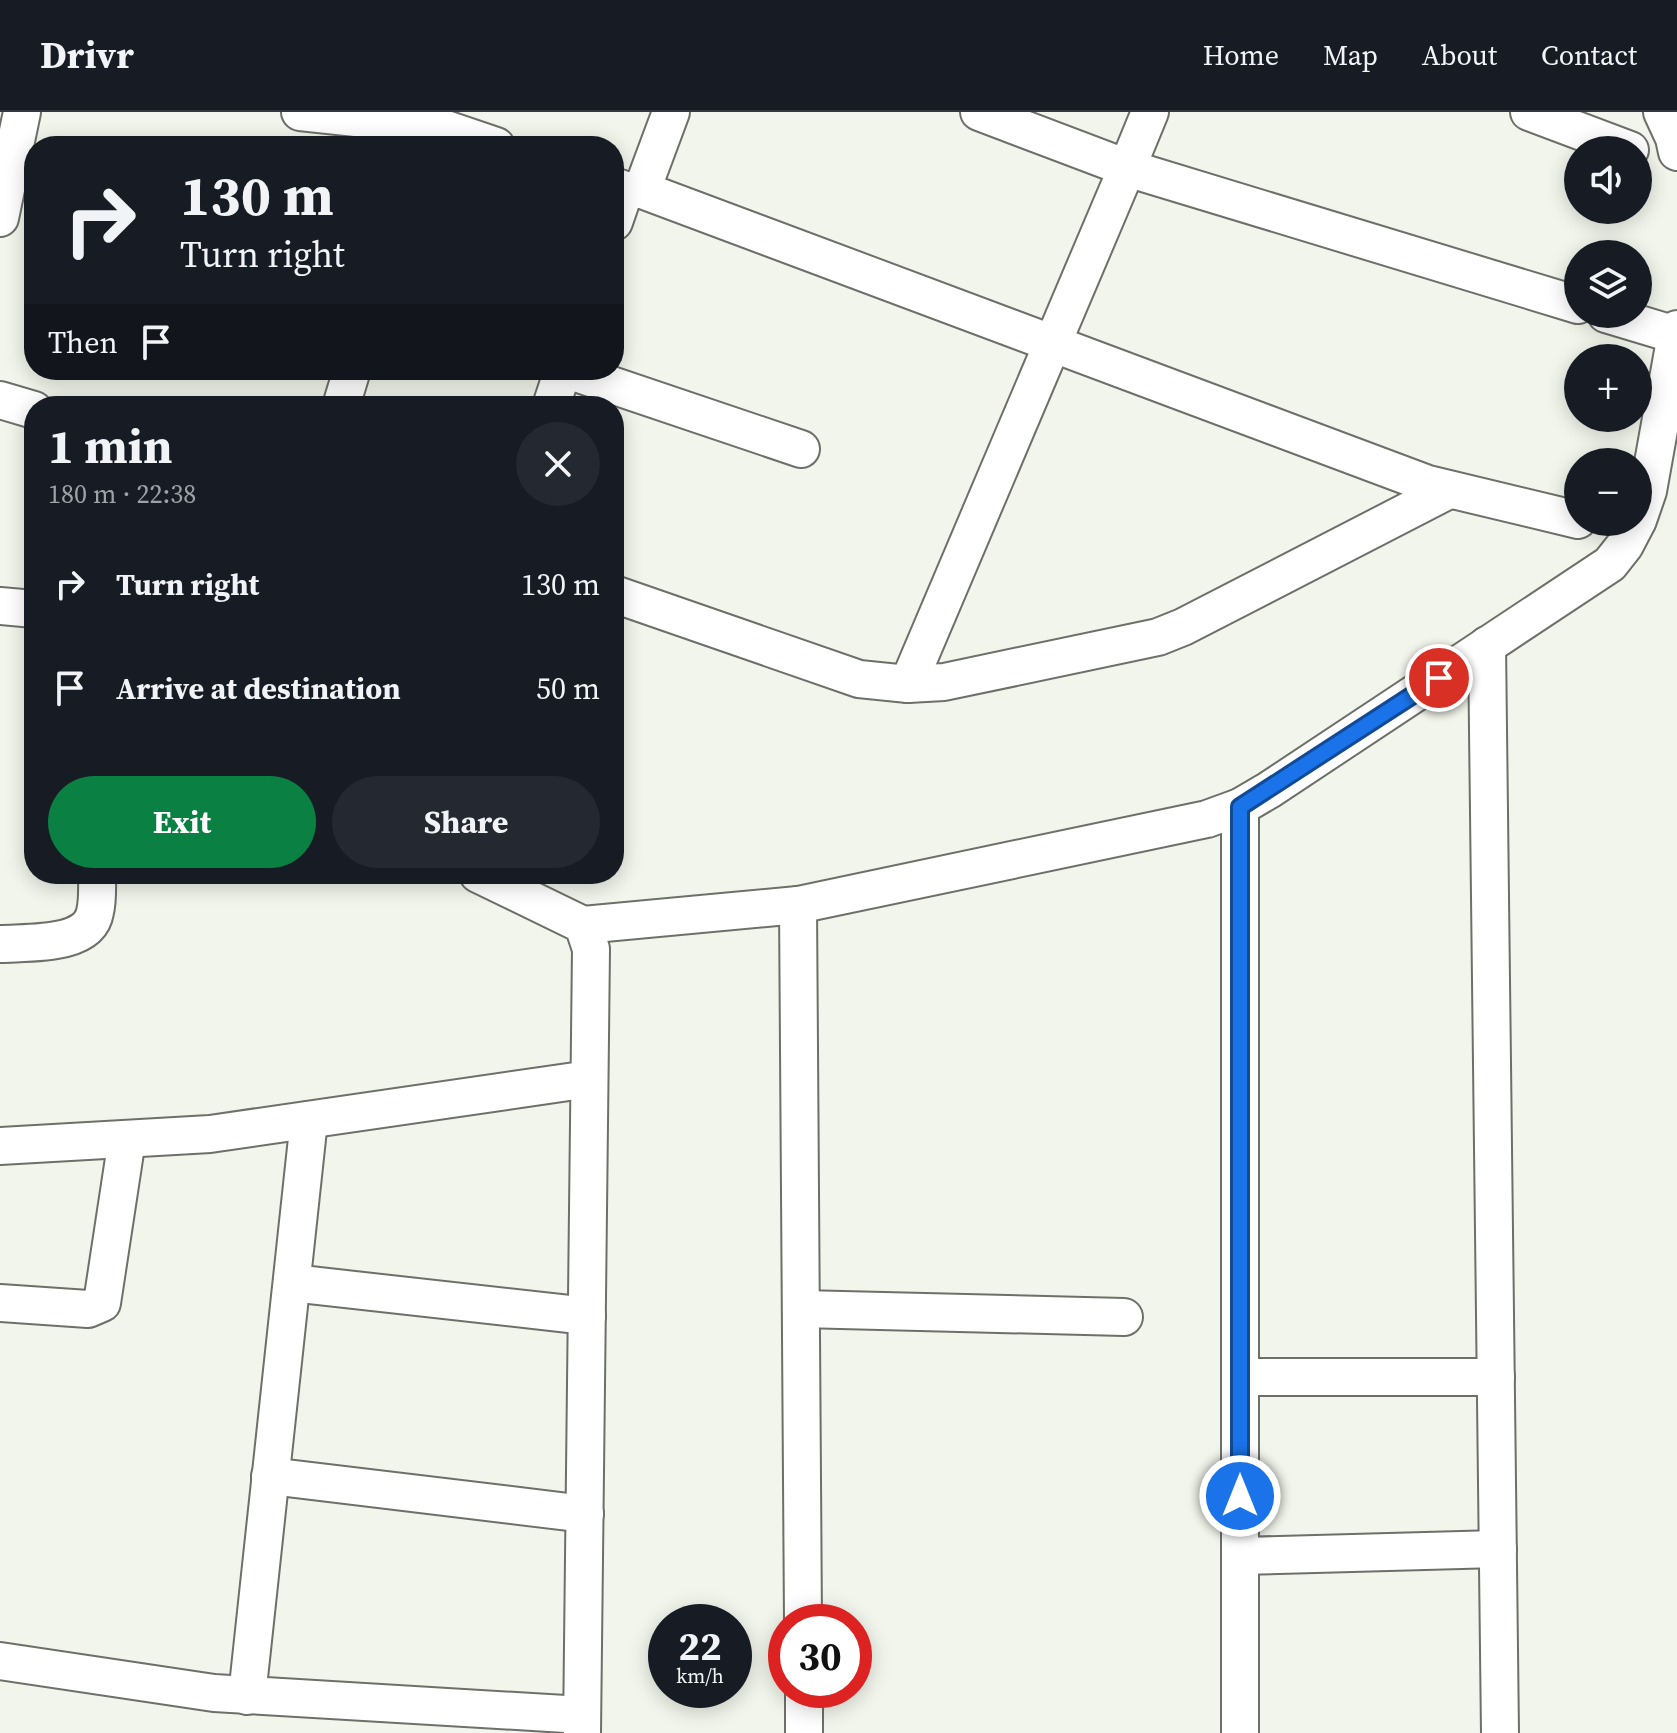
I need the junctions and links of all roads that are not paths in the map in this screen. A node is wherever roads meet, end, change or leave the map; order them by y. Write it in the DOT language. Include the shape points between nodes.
graph roads {
  1 [pos="22,112"];
  2 [pos="300,112"];
  3 [pos="671,112"];
  4 [pos="979,112"];
  5 [pos="1150,112"];
  6 [pos="1529,112"];
  7 [pos="1662,112"];
  8 [pos="432,136"];
  9 [pos="1593,136"];
  10 [pos="1677,152"];
  11 [pos="1652,158"];
  12 [pos="1127,168"];
  13 [pos="1677,168"];
  14 [pos="624,197"];
  15 [pos="0,218"];
  16 [pos="1564,301"];
  17 [pos="1652,326"];
  18 [pos="1676,332"];
  19 [pos="1053,344"];
  20 [pos="595,380"];
  21 [pos="0,400"];
  22 [pos="24,407"];
  23 [pos="801,449"];
  24 [pos="1652,468"];
  25 [pos="1447,491"];
  26 [pos="1564,517"];
  27 [pos="1629,536"];
  28 [pos="624,597"];
  29 [pos="0,606"];
  30 [pos="24,608"];
  31 [pos="1487,645"];
  32 [pos="908,684"];
  33 [pos="1240,807"];
  34 [pos="97,884"];
  35 [pos="499,884"];
  36 [pos="798,905"];
  37 [pos="583,925"];
  38 [pos="0,944"];
  39 [pos="589,1079"];
  40 [pos="309,1120"];
  41 [pos="127,1139"];
  42 [pos="0,1146"];
  43 [pos="292,1283"];
  44 [pos="0,1303"];
  45 [pos="801,1309"];
  46 [pos="587,1316"];
  47 [pos="1124,1317"];
  48 [pos="1240,1377"];
  49 [pos="1496,1377"];
  50 [pos="270,1476"];
  51 [pos="585,1514"];
  52 [pos="1498,1549"];
  53 [pos="1240,1556"];
  54 [pos="803,1604"];
  55 [pos="0,1661"];
  56 [pos="247,1696"];
  57 [pos="804,1708"];
  58 [pos="582,1724"];
  59 [pos="804,1733"];
  60 [pos="1240,1733"];
  61 [pos="1500,1733"];
  1 -- 15 [label="street"];
  2 -- 8 [label="street"];
  3 -- 14 [label="street"];
  4 -- 12 [label="street"];
  5 -- 12 [label="street"];
  6 -- 9 [label="street"];
  7 -- 10 [label="street"];
  11 -- 13 [label="street"];
  12 -- 16 [label="street"];
  12 -- 19 [label="street"];
  14 -- 19 [label="street"];
  17 -- 18 [label="street"];
  18 -- 24 [label="street"];
  19 -- 25 [label="street"];
  19 -- 32 [label="street"];
  20 -- 23 [label="street"];
  21 -- 22 [label="street"];
  25 -- 26 [label="street"];
  25 -- 32 [label="street" via="1158,637 944,682"];
  27 -- 31 [label="street" via="1610,564"];
  28 -- 32 [label="street" via="859,679"];
  29 -- 30 [label="street"];
  31 -- 33 [label="street"];
  31 -- 49 [label="street"];
  33 -- 36 [label="street" via="1207,819"];
  33 -- 48 [label="street"];
  34 -- 38 [label="street" via="95,915 78,935"];
  35 -- 37 [label="street"];
  36 -- 37 [label="street"];
  36 -- 45 [label="street"];
  37 -- 39 [label="street" via="591,949"];
  39 -- 40 [label="street"];
  39 -- 46 [label="street"];
  40 -- 41 [label="street"];
  40 -- 43 [label="street"];
  41 -- 42 [label="street"];
  41 -- 44 [label="street" via="102,1303 88,1309"];
  43 -- 46 [label="street"];
  43 -- 50 [label="street"];
  45 -- 47 [label="street"];
  45 -- 54 [label="street"];
  46 -- 51 [label="street"];
  48 -- 49 [label="street"];
  48 -- 53 [label="street"];
  49 -- 52 [label="street"];
  50 -- 51 [label="street"];
  50 -- 56 [label="street"];
  51 -- 58 [label="street"];
  52 -- 53 [label="street"];
  52 -- 61 [label="street"];
  53 -- 60 [label="street"];
  55 -- 56 [label="street"];
  56 -- 58 [label="street"];
  57 -- 59 [label="street"];
}
